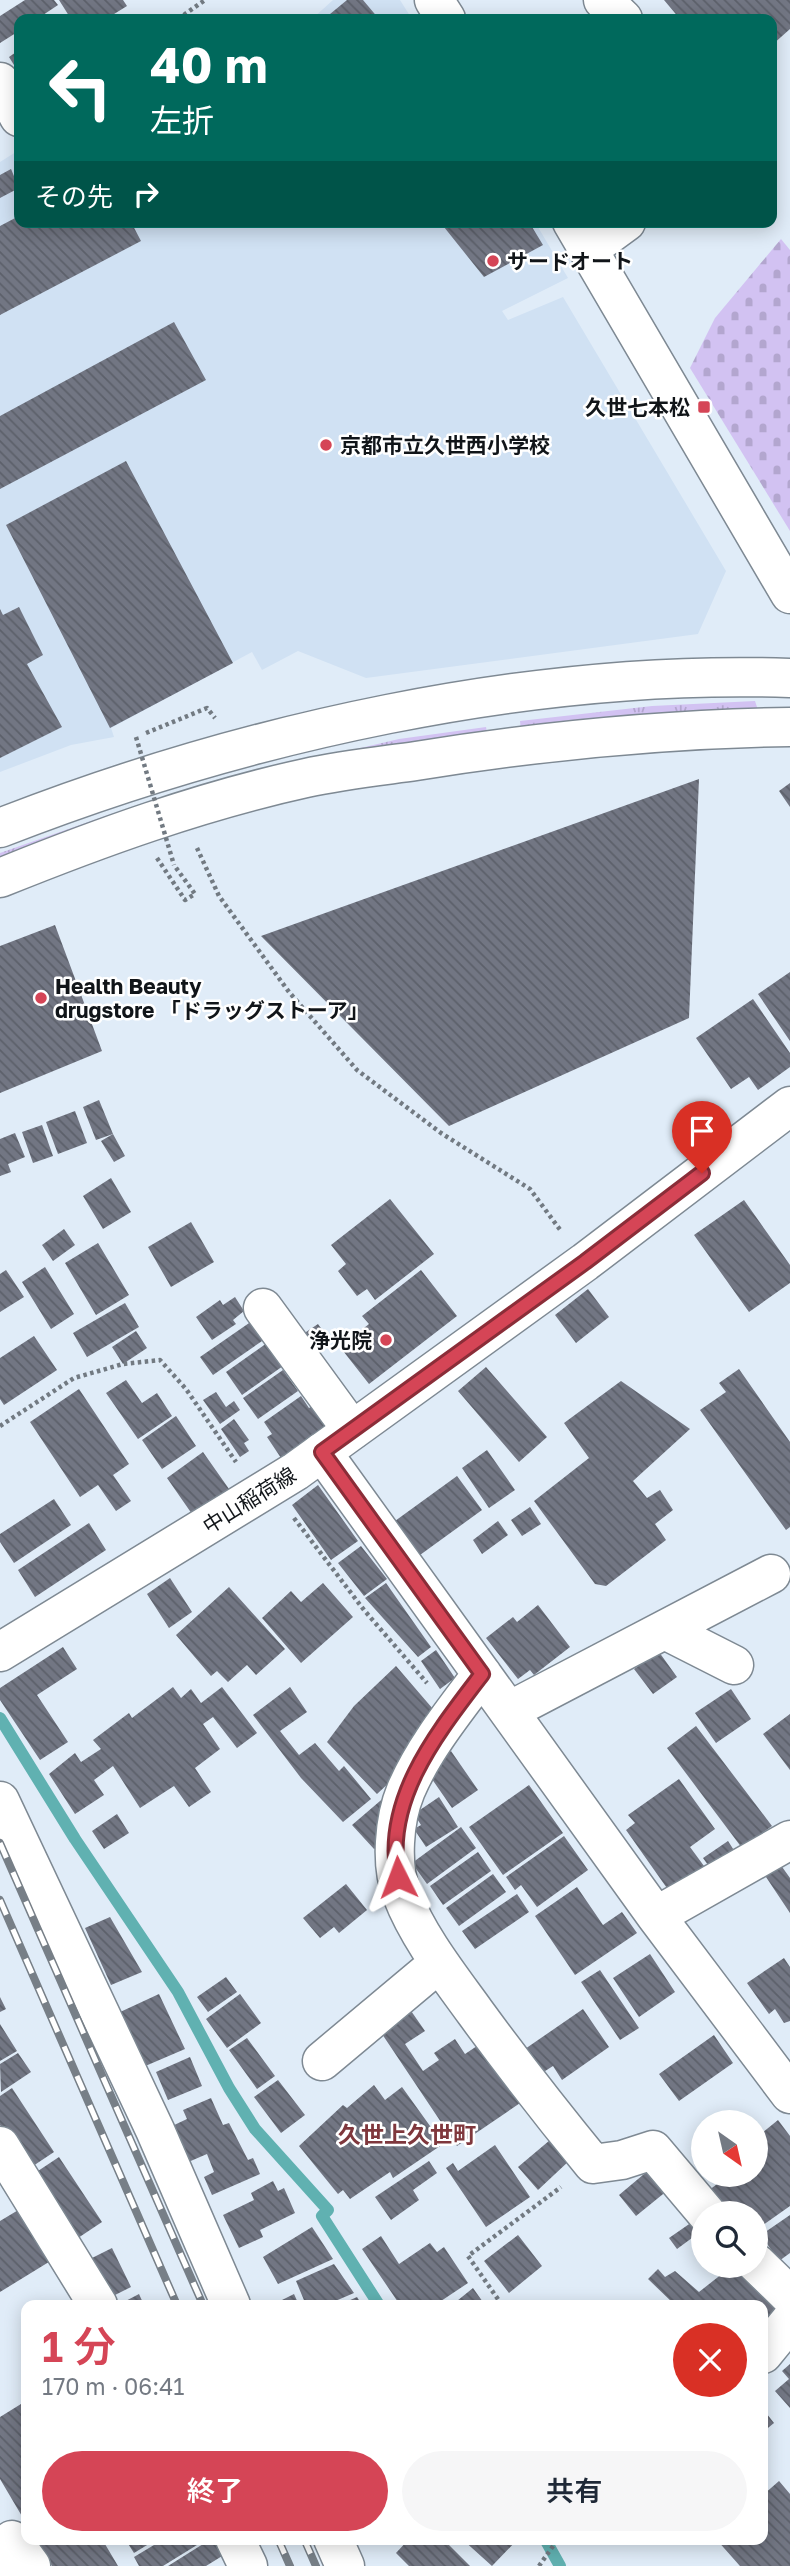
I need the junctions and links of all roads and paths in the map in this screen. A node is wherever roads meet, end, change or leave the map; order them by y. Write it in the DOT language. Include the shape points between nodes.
graph roads {
  1 [pos="205,0"];
  2 [pos="603,0"];
  3 [pos="185,14"];
  4 [pos="618,14"];
  5 [pos="0,82"];
  6 [pos="14,108"];
  7 [pos="606,228"];
  8 [pos="580,236"];
  9 [pos="790,594"];
  10 [pos="790,678"];
  11 [pos="207,708"];
  12 [pos="790,727"];
  13 [pos="180,812"];
  14 [pos="0,828"];
  15 [pos="157,858"];
  16 [pos="0,878"];
  17 [pos="790,1106"];
  18 [pos="585,1262"];
  19 [pos="263,1308"];
  20 [pos="0,1426"];
  21 [pos="337,1441"];
  22 [pos="265,1490"];
  23 [pos="771,1574"];
  24 [pos="665,1630"];
  25 [pos="0,1652"];
  26 [pos="734,1665"];
  27 [pos="482,1674"];
  28 [pos="509,1711"];
  29 [pos="453,1713"];
  30 [pos="0,1801"];
  31 [pos="790,1840"];
  32 [pos="656,1916"];
  33 [pos="439,1963"];
  34 [pos="322,2061"];
  35 [pos="790,2094"];
  36 [pos="0,2146"];
  37 [pos="593,2164"];
  38 [pos="696,2201"];
  39 [pos="768,2275"];
  40 [pos="790,2297"];
  41 [pos="96,2300"];
  42 [pos="229,2300"];
  43 [pos="499,2300"];
  44 [pos="790,2321"];
  45 [pos="768,2348"];
  46 [pos="238,2545"];
  47 [pos="336,2545"];
  48 [pos="554,2545"];
  49 [pos="0,2549"];
  50 [pos="31,2566"];
  51 [pos="248,2566"];
  52 [pos="345,2566"];
  53 [pos="538,2566"];
  1 -- 3 [label="path"];
  2 -- 4 [label="street"];
  5 -- 6 [label="street"];
  7 -- 8 [label="street"];
  8 -- 9 [label="street"];
  10 -- 14 [label="street" via="625,680 472,700 291,735 73,799"];
  11 -- 15 [label="path, bridge" via="136,737 174,865 195,894 185,900"];
  12 -- 13 [label="street" via="701,728 500,747 307,778"];
  13 -- 16 [label="street"];
  13 -- 18 [label="path" via="219,895 289,992 357,1070 441,1133 530,1189"];
  17 -- 18 [label="street, 中山稲荷線"];
  18 -- 21 [label="street, 中山稲荷線"];
  19 -- 21 [label="street"];
  20 -- 22 [label="path" via="74,1378 123,1364 160,1360"];
  21 -- 22 [label="street, 中山稲荷線"];
  21 -- 27 [label="street"];
  22 -- 25 [label="street, 中山稲荷線"];
  22 -- 29 [label="path"];
  23 -- 24 [label="street"];
  24 -- 26 [label="street"];
  24 -- 28 [label="street"];
  27 -- 28 [label="street"];
  27 -- 29 [label="street"];
  28 -- 32 [label="street"];
  29 -- 33 [label="street" via="406,1791 395,1860 402,1894"];
  30 -- 42 [label="street" via="155,2130"];
  31 -- 32 [label="street"];
  32 -- 35 [label="street"];
  33 -- 34 [label="street"];
  33 -- 37 [label="street"];
  36 -- 41 [label="street"];
  37 -- 38 [label="street" via="653,2150"];
  37 -- 43 [label="path" via="468,2256"];
  39 -- 40 [label="street"];
  44 -- 45 [label="street"];
  46 -- 51 [label="street"];
  47 -- 52 [label="street"];
  48 -- 53 [label="path"];
  49 -- 50 [label="street" via="12,2540"];
}
